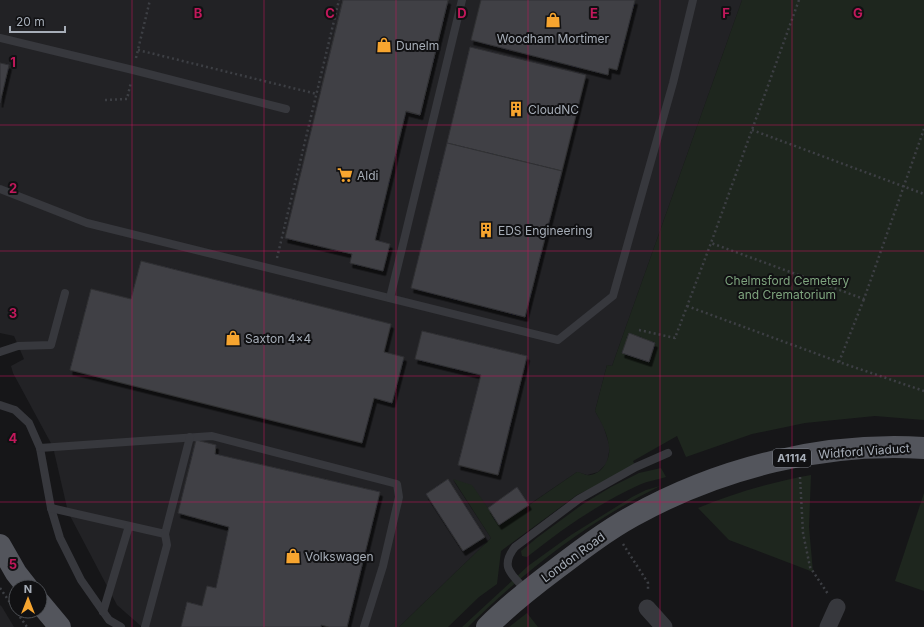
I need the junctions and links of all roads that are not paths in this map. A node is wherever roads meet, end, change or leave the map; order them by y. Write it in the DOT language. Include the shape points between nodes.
graph roads {
  1 [pos="462,0"];
  2 [pos="692,0"];
  3 [pos="0,38"];
  4 [pos="286,109"];
  5 [pos="0,189"];
  6 [pos="65,293"];
  7 [pos="390,298"];
  8 [pos="0,352"];
  9 [pos="0,405"];
  10 [pos="190,437"];
  11 [pos="40,448"];
  12 [pos="924,448"];
  13 [pos="668,453"];
  14 [pos="667,499"];
  15 [pos="51,508"];
  16 [pos="129,526"];
  17 [pos="164,534"];
  18 [pos="0,545"];
  19 [pos="21,579"];
  20 [pos="526,591"];
  21 [pos="837,607"];
  22 [pos="647,608"];
  23 [pos="48,612"];
  24 [pos="103,612"];
  25 [pos="60,627"];
  26 [pos="121,627"];
  27 [pos="145,627"];
  28 [pos="364,627"];
  29 [pos="487,627"];
  30 [pos="664,627"];
  31 [pos="828,627"];
  1 -- 7 [label="lane"];
  2 -- 7 [label="lane" via="673,83 613,296 558,340"];
  3 -- 4 [label="lane"];
  5 -- 7 [label="lane" via="87,223"];
  6 -- 8 [label="lane" via="51,345 18,346"];
  9 -- 11 [label="lane" via="15,410 29,423"];
  10 -- 11 [label="lane"];
  10 -- 17 [label="lane"];
  10 -- 28 [label="lane" via="212,436 397,484 399,497"];
  11 -- 15 [label="lane"];
  12 -- 14 [label="main road, Widford Viaduct / A1114" via="841,450 794,457 734,472"];
  13 -- 20 [label="lane" via="636,467 579,499 515,547 507,565"];
  14 -- 20 [label="main road, London Road / A1114" via="612,529"];
  15 -- 16 [label="lane"];
  15 -- 24 [label="lane" via="63,545 81,580"];
  16 -- 17 [label="lane"];
  16 -- 24 [label="lane"];
  17 -- 27 [label="lane" via="167,546"];
  18 -- 19 [label="main road"];
  20 -- 29 [label="main road, London Road / A1114"];
  21 -- 31 [label="street"];
  22 -- 30 [label="street"];
  23 -- 25 [label="main road"];
  24 -- 26 [label="lane"];
}
